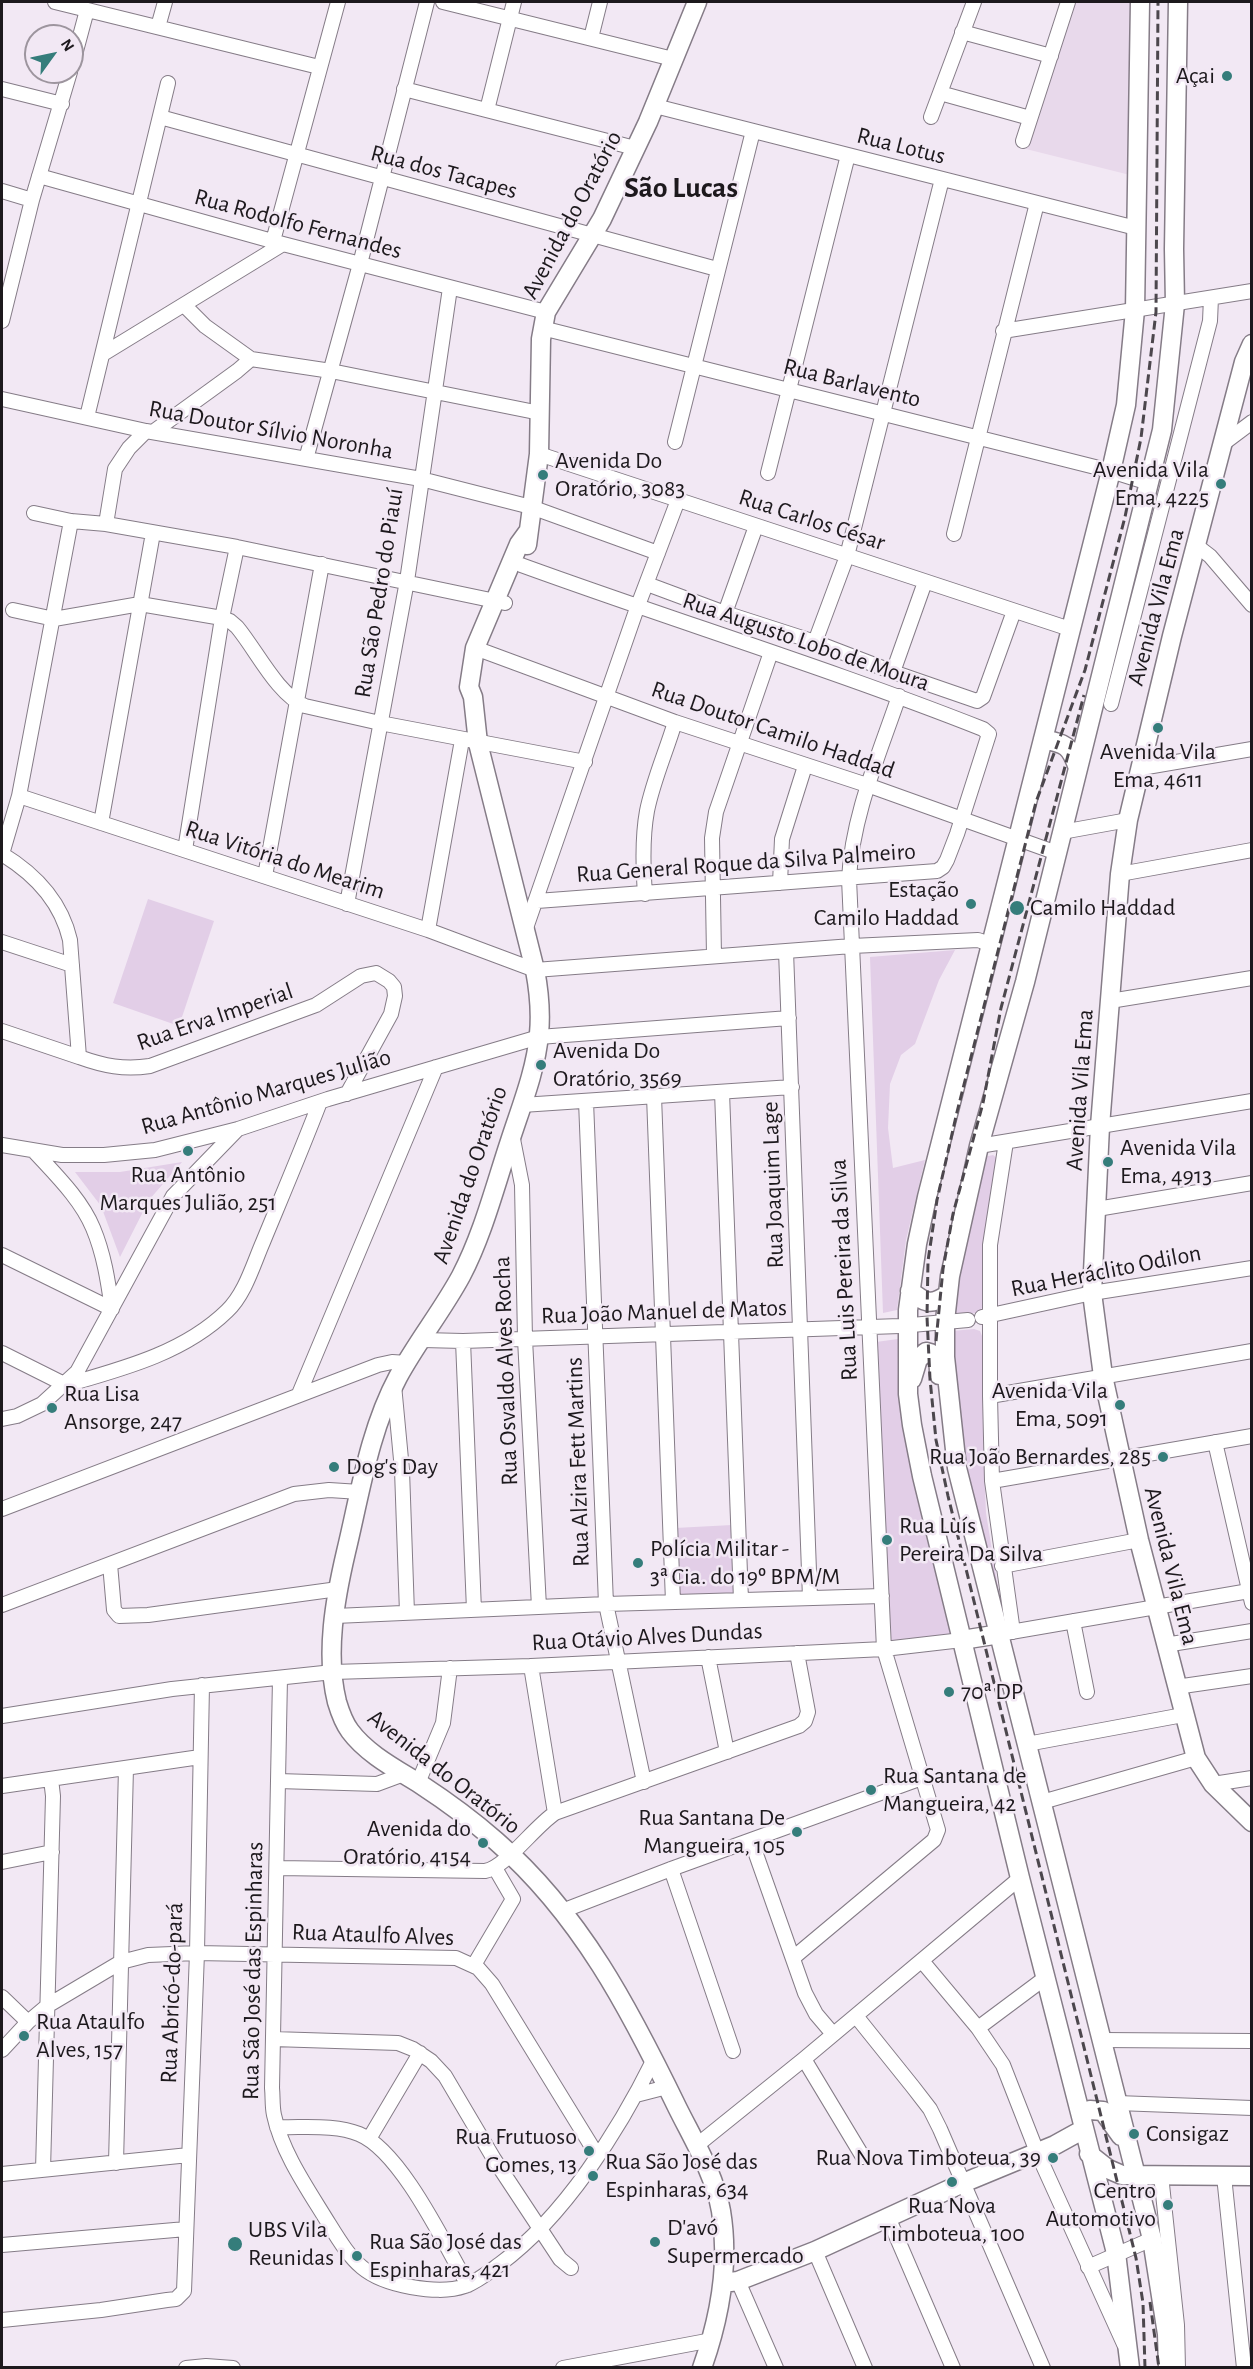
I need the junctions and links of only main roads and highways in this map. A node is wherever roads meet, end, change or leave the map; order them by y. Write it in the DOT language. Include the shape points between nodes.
graph roads {
  1 [pos="696,2"];
  2 [pos="1140,2"];
  3 [pos="1178,2"];
  4 [pos="1251,344"];
  5 [pos="527,533"];
  6 [pos="501,601"];
  7 [pos="1043,739"];
  8 [pos="1078,768"];
  9 [pos="910,1291"];
  10 [pos="947,1295"];
  11 [pos="908,1394"];
  12 [pos="957,1468"];
  13 [pos="1003,1629"];
  14 [pos="971,1639"];
  15 [pos="1251,1822"];
  16 [pos="1083,2122"];
  17 [pos="1055,2145"];
  18 [pos="1130,2152"];
  19 [pos="1091,2156"];
  20 [pos="1160,2175"];
  21 [pos="1137,2176"];
  22 [pos="1251,2176"];
  23 [pos="731,2282"];
  24 [pos="1130,2361"];
  25 [pos="702,2367"];
  26 [pos="1168,2367"];
  1 -- 5 [label="main road, Avenida do Oratório" via="655,106 602,219 544,320 539,454"];
  2 -- 7 [label="main road" via="1135,310 1126,405"];
  3 -- 8 [label="main road" via="1175,304 1162,430"];
  4 -- 15 [label="main road, Avenida Vila Ema" via="1172,636 1128,820 1120,874 1100,1126 1092,1293 1103,1376 1183,1715 1196,1758 1213,1784"];
  5 -- 6 [label="main road, Avenida do Oratório" via="519,544"];
  5 -- 6 [label="main road, Avenida do Oratório" via="521,565"];
  6 -- 23 [label="main road, Avenida do Oratório" via="480,651 470,741 526,928 538,994 539,1037 522,1105 471,1255 394,1385 374,1439 338,1589 333,1672 337,1701 353,1735 511,1854 582,1936 621,1996 696,2146 718,2198 724,2259"];
  7 -- 8 [label="main road" via="1067,746"];
  7 -- 9 [label="main road" via="927,1197"];
  8 -- 10 [label="main road" via="979,1146"];
  9 -- 10 [label="main road" via="931,1302"];
  9 -- 11 [label="main road"];
  10 -- 12 [label="main road" via="948,1400"];
  11 -- 12 [label="main road" via="918,1359 926,1352 933,1353 938,1362"];
  11 -- 14 [label="main road" via="922,1476"];
  12 -- 13 [label="main road"];
  13 -- 14 [label="main road"];
  13 -- 18 [label="main road" via="1027,1744"];
  14 -- 16 [label="main road" via="1020,1878"];
  16 -- 17 [label="main road"];
  16 -- 18 [label="main road" via="1089,2110 1103,2111"];
  16 -- 19 [label="main road"];
  17 -- 19 [label="main road" via="1078,2146"];
  17 -- 23 [label="main road" via="815,2251"];
  18 -- 20 [label="main road"];
  18 -- 21 [label="main road"];
  19 -- 21 [label="main road" via="1112,2172"];
  19 -- 24 [label="main road" via="1116,2253"];
  20 -- 21 [label="main road"];
  20 -- 22 [label="main road"];
  21 -- 26 [label="main road" via="1152,2239 1167,2334"];
  23 -- 25 [label="main road, Avenida do Oratório"];
}
